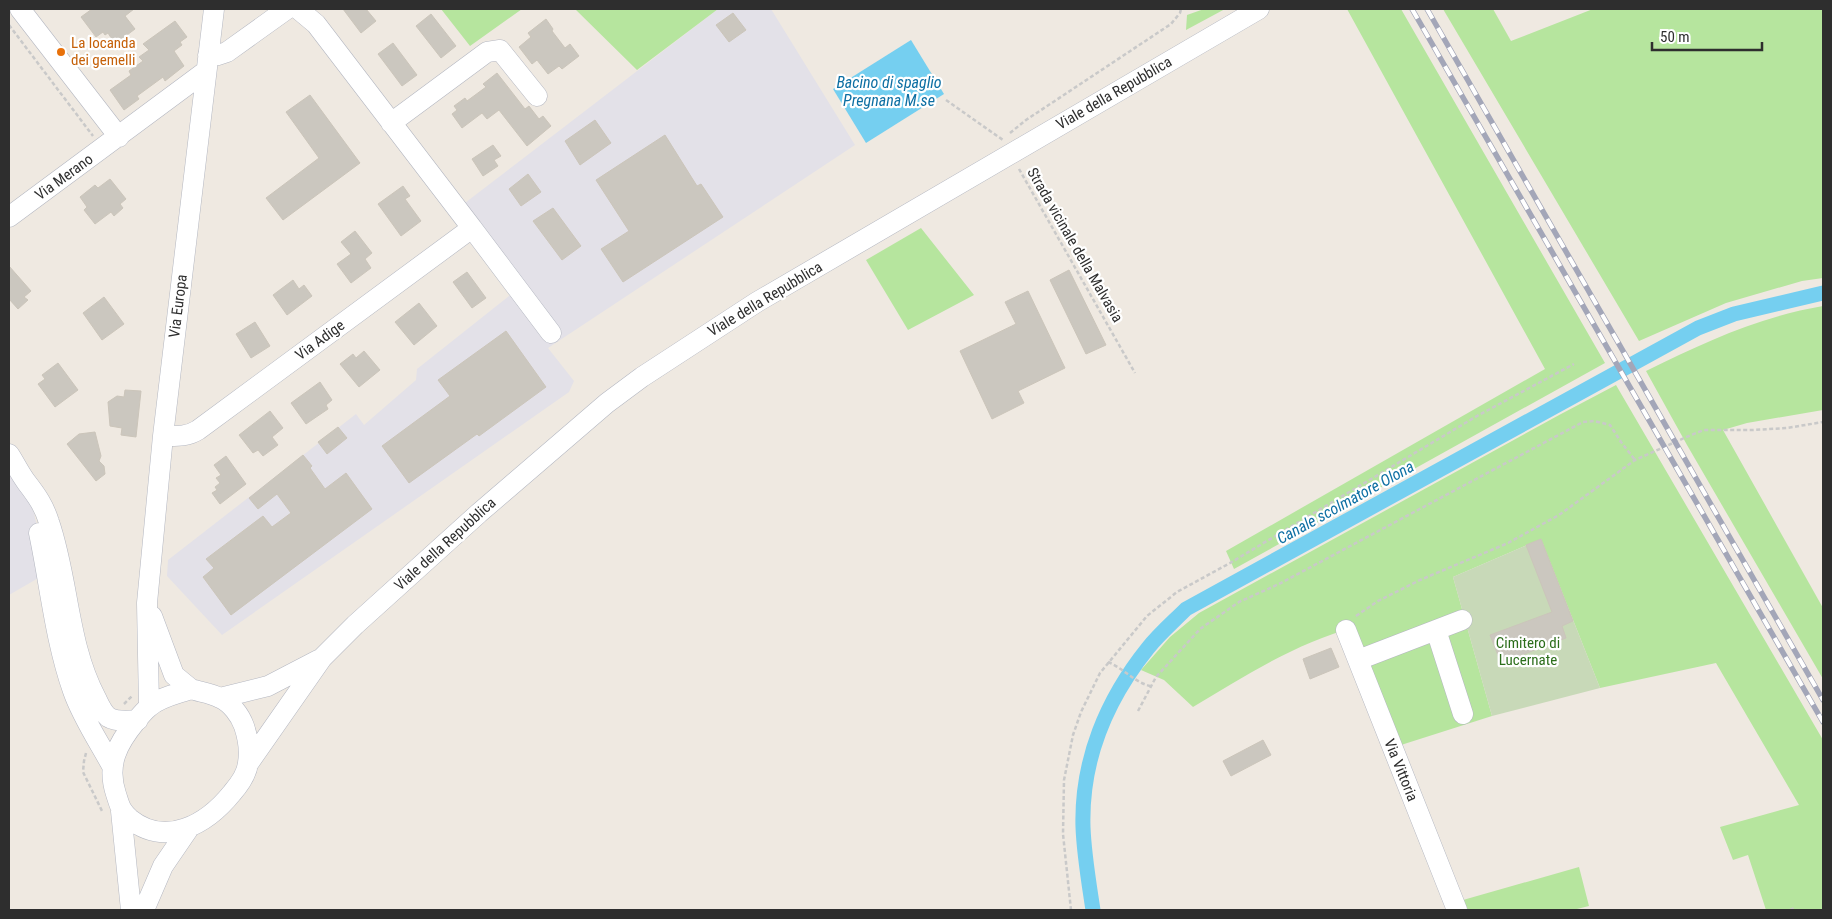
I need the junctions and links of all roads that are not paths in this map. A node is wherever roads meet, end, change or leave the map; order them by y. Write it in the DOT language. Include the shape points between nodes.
graph roads {
  1 [pos="20,9"];
  2 [pos="214,9"];
  3 [pos="287,9"];
  4 [pos="298,9"];
  5 [pos="1259,9"];
  6 [pos="207,63"];
  7 [pos="537,96"];
  8 [pos="391,123"];
  9 [pos="119,137"];
  10 [pos="9,217"];
  11 [pos="472,228"];
  12 [pos="551,333"];
  13 [pos="163,436"];
  14 [pos="9,454"];
  15 [pos="26,483"];
  16 [pos="146,603"];
  17 [pos="1462,620"];
  18 [pos="1346,630"];
  19 [pos="1436,630"];
  20 [pos="322,658"];
  21 [pos="1358,660"];
  22 [pos="191,689"];
  23 [pos="220,698"];
  24 [pos="143,713"];
  25 [pos="1463,714"];
  26 [pos="248,764"];
  27 [pos="112,766"];
  28 [pos="121,811"];
  29 [pos="189,828"];
  30 [pos="131,910"];
  31 [pos="144,910"];
  32 [pos="1457,910"];
  1 -- 9 [label="street"];
  2 -- 6 [label="street, Via Europa"];
  3 -- 6 [label="street" via="228,52"];
  4 -- 8 [label="street" via="316,24"];
  5 -- 20 [label="street, Viale della Repubblica" via="1006,148 642,377 607,402 479,513"];
  6 -- 9 [label="street, Via Merano"];
  6 -- 13 [label="street, Via Europa"];
  7 -- 8 [label="street" via="500,50 487,52"];
  8 -- 11 [label="street"];
  9 -- 10 [label="street, Via Merano"];
  11 -- 12 [label="street"];
  11 -- 13 [label="street, Via Adige" via="198,430 180,436"];
  13 -- 16 [label="street, Via Europa"];
  14 -- 15 [label="street"];
  15 -- 24 [label="street" via="34,491 50,523 75,645 86,679 102,711 109,718 126,721"];
  15 -- 27 [label="street" via="40,534 64,664 79,706"];
  16 -- 22 [label="street, Via Europa" via="174,675"];
  16 -- 24 [label="street, Via Europa"];
  17 -- 19 [label="street"];
  18 -- 21 [label="street, Via Vittoria"];
  19 -- 21 [label="street"];
  19 -- 25 [label="street"];
  20 -- 23 [label="street, Viale della Repubblica" via="268,686"];
  20 -- 26 [label="street, Viale della Repubblica"];
  21 -- 32 [label="street, Via Vittoria"];
  22 -- 23 [label="street"];
  22 -- 24 [label="street" via="166,697"];
  23 -- 26 [label="street" via="235,709 242,720 248,740"];
  24 -- 27 [label="street" via="122,738"];
  26 -- 29 [label="street" via="224,804"];
  27 -- 28 [label="street" via="113,786"];
  28 -- 29 [label="street" via="152,831"];
  28 -- 30 [label="street"];
  29 -- 31 [label="street" via="164,866"];
}
